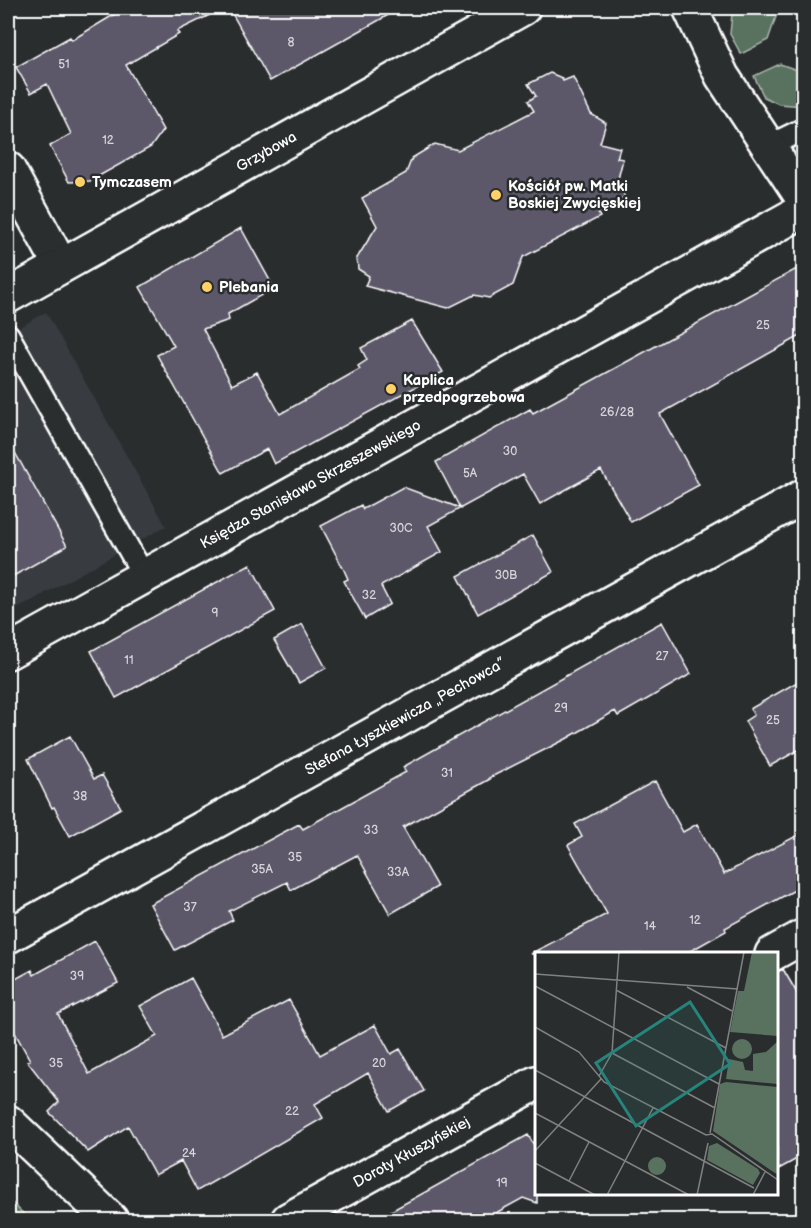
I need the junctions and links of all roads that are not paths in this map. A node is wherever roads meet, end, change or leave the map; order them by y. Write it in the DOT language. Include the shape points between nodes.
graph roads {
  1 [pos="523,8"];
  2 [pos="690,8"];
  3 [pos="804,129"];
  4 [pos="767,147"];
  5 [pos="8,169"];
  6 [pos="804,200"];
  7 [pos="804,210"];
  8 [pos="61,266"];
  9 [pos="8,296"];
  10 [pos="8,335"];
  11 [pos="804,496"];
  12 [pos="144,576"];
  13 [pos="8,652"];
  14 [pos="8,936"];
  15 [pos="804,936"];
  16 [pos="776,952"];
  17 [pos="535,1084"];
  18 [pos="8,1122"];
  19 [pos="111,1221"];
  20 [pos="288,1221"];
  1 -- 8 [label="street, Grzybowa"];
  2 -- 4 [label="street" via="722,76"];
  3 -- 4 [label="lane"];
  4 -- 6 [label="street"];
  5 -- 8 [label="street"];
  7 -- 12 [label="street, Księdza Stanisława Skrzeszewskiego"];
  8 -- 9 [label="street, Grzybowa"];
  10 -- 12 [label="lane"];
  11 -- 14 [label="street, Stefana Łyszkiewicza „Pechowca”"];
  12 -- 13 [label="street, Księdza Stanisława Skrzeszewskiego"];
  15 -- 16 [label="street"];
  17 -- 20 [label="street, Doroty Kłuszyńskiej"];
  18 -- 19 [label="street"];
}
